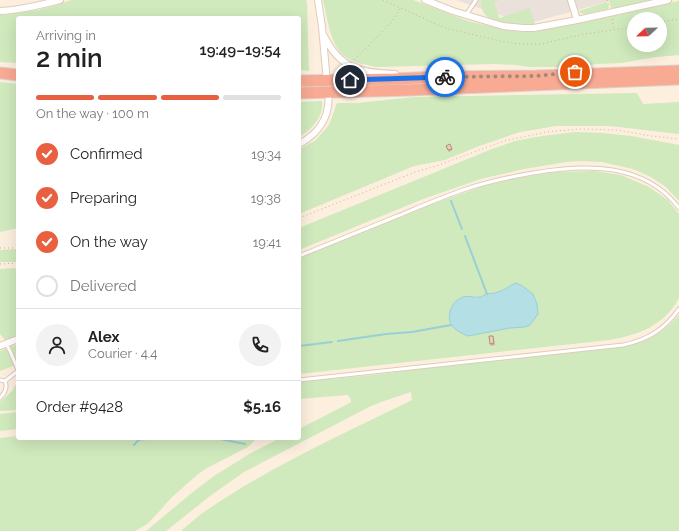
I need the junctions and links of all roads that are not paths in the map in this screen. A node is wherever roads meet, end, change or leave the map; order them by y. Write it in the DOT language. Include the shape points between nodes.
graph roads {
  1 [pos="60,0"];
  2 [pos="318,0"];
  3 [pos="425,0"];
  4 [pos="476,0"];
  5 [pos="571,0"];
  6 [pos="668,0"];
  7 [pos="0,11"];
  8 [pos="466,15"];
  9 [pos="577,20"];
  10 [pos="323,32"];
  11 [pos="679,64"];
  12 [pos="679,71"];
  13 [pos="0,73"];
  14 [pos="16,75"];
  15 [pos="421,78"];
  16 [pos="679,79"];
  17 [pos="536,80"];
  18 [pos="301,81"];
  19 [pos="327,86"];
  20 [pos="679,87"];
  21 [pos="301,92"];
  22 [pos="301,143"];
  23 [pos="679,208"];
  24 [pos="301,255"];
  25 [pos="679,309"];
  26 [pos="16,340"];
  27 [pos="3,345"];
  28 [pos="16,365"];
  29 [pos="16,372"];
  30 [pos="0,380"];
  31 [pos="301,380"];
  32 [pos="4,381"];
  33 [pos="0,398"];
  1 -- 7 [label="street"];
  2 -- 10 [label="street"];
  3 -- 8 [label="street"];
  4 -- 8 [label="lane"];
  5 -- 9 [label="street"];
  6 -- 9 [label="street"];
  8 -- 9 [label="street" via="503,26 523,28"];
  10 -- 15 [label="street" via="329,46 350,66 368,72 408,74"];
  10 -- 19 [label="street"];
  11 -- 17 [label="highway" via="602,69"];
  12 -- 17 [label="highway"];
  13 -- 14 [label="highway"];
  15 -- 17 [label="highway"];
  15 -- 19 [label="highway"];
  16 -- 17 [label="highway"];
  17 -- 19 [label="highway" via="409,90"];
  17 -- 20 [label="highway" via="568,88"];
  18 -- 19 [label="highway"];
  19 -- 21 [label="highway"];
  19 -- 22 [label="street" via="327,114 317,131"];
  23 -- 24 [label="lane" via="651,182 627,173 587,167 546,170 463,190"];
  25 -- 31 [label="lane" via="654,334 623,345"];
  26 -- 27 [label="street"];
  27 -- 28 [label="lane" via="10,351"];
  29 -- 32 [label="lane"];
  30 -- 32 [label="lane"];
  32 -- 33 [label="lane" via="6,390"];
}
